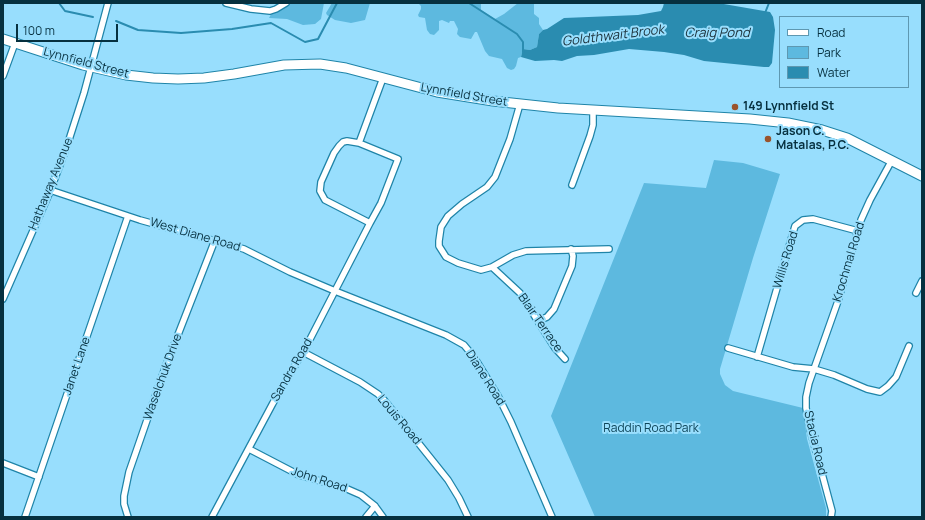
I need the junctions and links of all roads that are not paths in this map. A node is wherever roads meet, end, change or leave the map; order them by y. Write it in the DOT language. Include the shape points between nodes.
graph roads {
  1 [pos="108,3"];
  2 [pos="226,3"];
  3 [pos="286,3"];
  4 [pos="3,39"];
  5 [pos="15,42"];
  6 [pos="91,67"];
  7 [pos="3,76"];
  8 [pos="383,78"];
  9 [pos="520,104"];
  10 [pos="593,110"];
  11 [pos="359,143"];
  12 [pos="892,160"];
  13 [pos="922,176"];
  14 [pos="572,185"];
  15 [pos="50,190"];
  16 [pos="128,216"];
  17 [pos="370,223"];
  18 [pos="858,231"];
  19 [pos="215,240"];
  20 [pos="572,249"];
  21 [pos="609,249"];
  22 [pos="492,267"];
  23 [pos="922,281"];
  24 [pos="335,292"];
  25 [pos="916,293"];
  26 [pos="3,299"];
  27 [pos="538,321"];
  28 [pos="909,346"];
  29 [pos="728,348"];
  30 [pos="303,352"];
  31 [pos="757,356"];
  32 [pos="565,359"];
  33 [pos="814,369"];
  34 [pos="249,449"];
  35 [pos="3,463"];
  36 [pos="39,477"];
  37 [pos="375,506"];
  38 [pos="25,517"];
  39 [pos="128,517"];
  40 [pos="212,517"];
  41 [pos="366,517"];
  42 [pos="383,517"];
  43 [pos="468,517"];
  44 [pos="552,517"];
  45 [pos="831,517"];
  1 -- 6 [label="street, Hathaway Avenue"];
  2 -- 3 [label="street" via="270,11"];
  4 -- 5 [label="main road, Lynnfield Street"];
  5 -- 6 [label="main road, Lynnfield Street"];
  5 -- 7 [label="street"];
  6 -- 8 [label="main road, Lynnfield Street" via="126,75 178,79 219,76 284,65 320,64"];
  6 -- 15 [label="street, Hathaway Avenue" via="67,146"];
  8 -- 9 [label="main road, Lynnfield Street" via="460,96"];
  8 -- 11 [label="street"];
  9 -- 10 [label="main road, Lynnfield Street"];
  9 -- 22 [label="street" via="495,177 487,187 448,216 439,234 439,246 446,257 473,269"];
  10 -- 12 [label="main road, Lynnfield Street" via="768,121 794,125 847,138"];
  10 -- 14 [label="street" via="590,136"];
  11 -- 17 [label="street, Sandra Road" via="398,159 381,203"];
  11 -- 17 [label="street" via="347,141 339,146 321,182 320,191 325,200"];
  12 -- 13 [label="main road, Lynnfield Street"];
  12 -- 18 [label="street, Krochmal Road" via="870,200"];
  15 -- 16 [label="street, West Diane Road"];
  15 -- 26 [label="street, Hathaway Avenue"];
  16 -- 19 [label="street, West Diane Road"];
  16 -- 36 [label="street, Janet Lane"];
  17 -- 24 [label="street, Sandra Road"];
  18 -- 31 [label="street, Willis Road" via="813,219 803,220 795,226"];
  18 -- 33 [label="street, Krochmal Road" via="838,301"];
  19 -- 24 [label="street, West Diane Road" via="244,249"];
  19 -- 39 [label="street, Waselchuk Drive" via="165,368 129,472 124,496"];
  20 -- 21 [label="street"];
  20 -- 22 [label="street" via="520,252"];
  20 -- 27 [label="street" via="572,266 554,309 547,317"];
  22 -- 27 [label="street, Blair Terrace" via="520,293"];
  23 -- 25 [label="street"];
  24 -- 30 [label="street, Sandra Road"];
  24 -- 44 [label="street, Diane Road" via="431,329 464,345 498,396"];
  27 -- 32 [label="street, Blair Terrace"];
  28 -- 33 [label="street" via="896,377 880,392"];
  29 -- 31 [label="street"];
  30 -- 34 [label="street, Sandra Road"];
  30 -- 43 [label="street, Louis Road" via="378,394 448,480"];
  31 -- 33 [label="street" via="793,367"];
  33 -- 45 [label="street, Stacia Road" via="809,382 806,408 832,511"];
  34 -- 37 [label="street, John Road" via="299,475 362,495"];
  34 -- 40 [label="street, Sandra Road"];
  35 -- 36 [label="street"];
  36 -- 38 [label="street, Janet Lane"];
  37 -- 41 [label="street"];
  37 -- 42 [label="street, John Road"];
}
